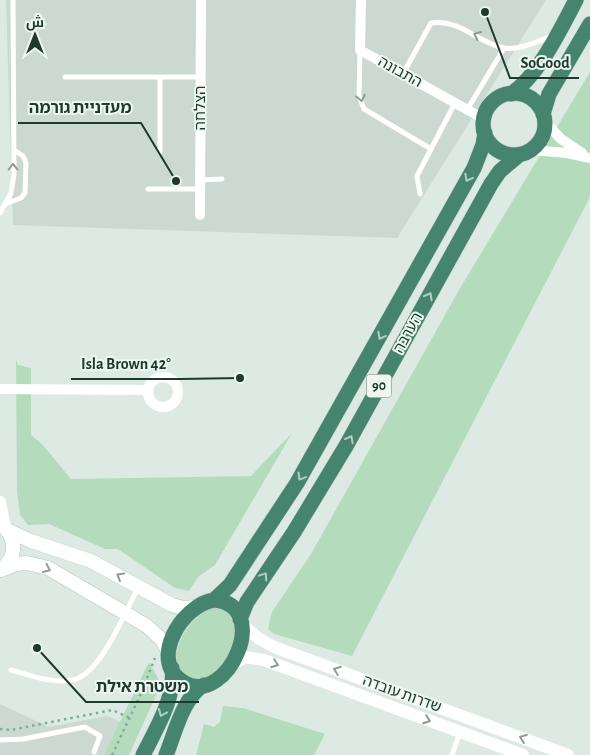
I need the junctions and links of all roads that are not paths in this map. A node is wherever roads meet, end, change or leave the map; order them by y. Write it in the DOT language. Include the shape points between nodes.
graph roads {
  1 [pos="13,0"];
  2 [pos="201,0"];
  3 [pos="360,0"];
  4 [pos="576,0"];
  5 [pos="590,24"];
  6 [pos="556,35"];
  7 [pos="504,48"];
  8 [pos="360,50"];
  9 [pos="403,74"];
  10 [pos="65,77"];
  11 [pos="160,77"];
  12 [pos="200,77"];
  13 [pos="511,94"];
  14 [pos="455,103"];
  15 [pos="467,110"];
  16 [pos="544,118"];
  17 [pos="484,126"];
  18 [pos="431,149"];
  19 [pos="14,150"];
  20 [pos="160,152"];
  21 [pos="525,152"];
  22 [pos="590,158"];
  23 [pos="222,179"];
  24 [pos="200,184"];
  25 [pos="148,189"];
  26 [pos="420,194"];
  27 [pos="5,204"];
  28 [pos="0,213"];
  29 [pos="200,215"];
  30 [pos="0,389"];
  31 [pos="148,390"];
  32 [pos="0,502"];
  33 [pos="4,527"];
  34 [pos="0,570"];
  35 [pos="138,587"];
  36 [pos="214,600"];
  37 [pos="196,606"];
  38 [pos="125,613"];
  39 [pos="241,621"];
  40 [pos="170,660"];
  41 [pos="230,666"];
  42 [pos="11,670"];
  43 [pos="204,685"];
  44 [pos="460,732"];
  45 [pos="0,740"];
  46 [pos="94,752"];
  47 [pos="143,755"];
  48 [pos="166,755"];
  49 [pos="452,755"];
  50 [pos="523,755"];
  51 [pos="568,755"];
  1 -- 19 [label="lane"];
  2 -- 12 [label="street, הצלחה"];
  3 -- 8 [label="street, התבונה"];
  4 -- 6 [label="highway"];
  5 -- 16 [label="highway" via="549,94"];
  6 -- 7 [label="lane"];
  6 -- 13 [label="highway" via="526,82"];
  7 -- 9 [label="lane, one-way" via="446,21 431,22"];
  7 -- 15 [label="lane"];
  8 -- 9 [label="street, התבונה"];
  8 -- 18 [label="lane, one-way" via="359,96 364,109"];
  9 -- 14 [label="street, התבונה"];
  10 -- 11 [label="lane"];
  11 -- 12 [label="lane"];
  11 -- 20 [label="lane"];
  12 -- 24 [label="street, הצלחה"];
  13 -- 16 [label="highway" via="534,101"];
  13 -- 17 [label="highway" via="496,99 489,106"];
  14 -- 15 [label="street, התבונה"];
  14 -- 18 [label="lane"];
  15 -- 17 [label="street, התבונה"];
  16 -- 21 [label="highway" via="542,138"];
  16 -- 22 [label="street" via="561,139"];
  17 -- 21 [label="highway" via="491,145 499,151"];
  17 -- 36 [label="highway, הערבה / 90, one-way" via="483,145 474,168 317,449 263,537 230,585"];
  18 -- 26 [label="lane" via="416,176"];
  27 -- 19 [label="lane, one-way" via="13,185"];
  19 -- 27 [label="lane" via="23,156 26,163 24,193 21,198"];
  21 -- 22 [label="street" via="567,153"];
  39 -- 21 [label="highway, הערבה / 90, one-way" via="247,602 342,453 491,184 500,172"];
  23 -- 24 [label="lane"];
  24 -- 25 [label="lane"];
  24 -- 29 [label="street, הצלחה"];
  27 -- 28 [label="lane"];
  30 -- 31 [label="street"];
  32 -- 33 [label="street"];
  33 -- 34 [label="main road" via="13,541 13,552 9,562"];
  35 -- 33 [label="main road, one-way" via="82,557 31,541"];
  34 -- 38 [label="main road, one-way" via="22,563 40,565"];
  35 -- 37 [label="main road" via="172,606"];
  35 -- 38 [label="lane"];
  36 -- 37 [label="highway, 90"];
  36 -- 39 [label="highway" via="233,607"];
  37 -- 40 [label="highway, 90" via="176,628"];
  38 -- 40 [label="main road" via="160,638"];
  38 -- 42 [label="lane" via="96,664 84,677 63,681"];
  39 -- 41 [label="highway, 90" via="241,642"];
  51 -- 39 [label="street, שדרות עובדה, one-way" via="274,647 258,638"];
  40 -- 43 [label="highway" via="175,674 184,683"];
  40 -- 47 [label="highway, 90, one-way" via="172,680 168,697"];
  41 -- 43 [label="highway, 90" via="218,678"];
  41 -- 44 [label="street, שדרות עובדה, one-way" via="245,657 260,658"];
  43 -- 48 [label="highway, 90" via="188,704"];
  44 -- 49 [label="lane"];
  44 -- 50 [label="street, שדרות עובדה"];
  45 -- 46 [label="lane" via="85,727 100,736"];
}
